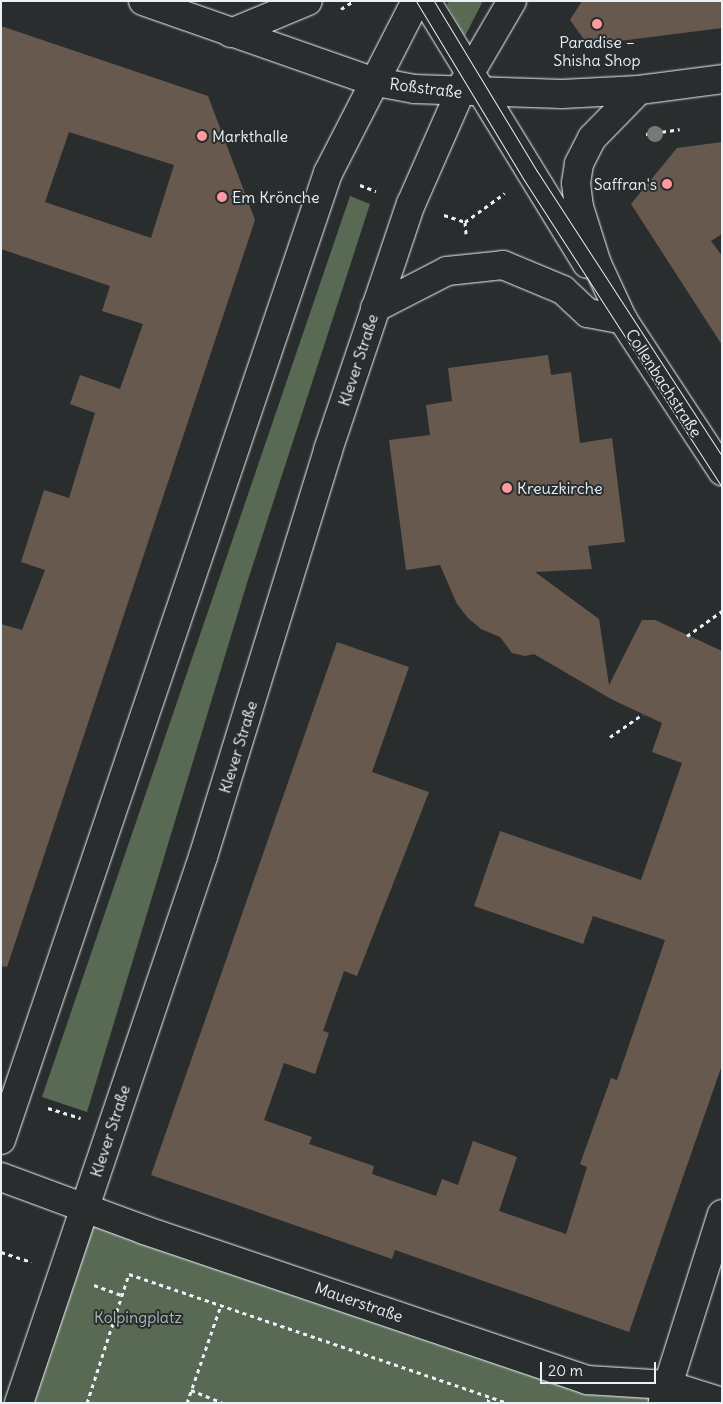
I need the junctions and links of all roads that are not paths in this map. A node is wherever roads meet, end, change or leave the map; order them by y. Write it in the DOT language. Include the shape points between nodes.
graph roads {
  1 [pos="143,1"];
  2 [pos="308,1"];
  3 [pos="416,1"];
  4 [pos="426,1"];
  5 [pos="512,1"];
  6 [pos="231,33"];
  7 [pos="722,80"];
  8 [pos="372,81"];
  9 [pos="471,87"];
  10 [pos="639,90"];
  11 [pos="375,308"];
  12 [pos="623,320"];
  13 [pos="722,471"];
  14 [pos="1,1140"];
  15 [pos="1,1177"];
  16 [pos="85,1207"];
  17 [pos="722,1214"];
  18 [pos="665,1394"];
  19 [pos="722,1402"];
  20 [pos="19,1403"];
  1 -- 6 [label="main road, Roßstraße"];
  2 -- 6 [label="main road"];
  3 -- 8 [label="main road"];
  4 -- 9 [label="main road"];
  5 -- 9 [label="main road, Klever Straße"];
  6 -- 8 [label="main road, Roßstraße"];
  7 -- 10 [label="main road, Roßstraße"];
  8 -- 9 [label="main road, Roßstraße"];
  8 -- 14 [label="main road" via="328,173"];
  9 -- 10 [label="main road, Roßstraße"];
  9 -- 11 [label="main road, Klever Straße" via="411,204"];
  9 -- 12 [label="main road"];
  10 -- 12 [label="main road, Collenbachstraße" via="592,138 579,164 576,183 579,207 597,264"];
  11 -- 12 [label="main road, Collenbachstraße" via="447,271 503,265 563,290 588,313"];
  11 -- 16 [label="main road, Klever Straße" via="328,450 204,858"];
  12 -- 13 [label="main road, Collenbachstraße"];
  15 -- 16 [label="main road, Mauerstraße"];
  16 -- 18 [label="main road, Mauerstraße" via="588,1380"];
  16 -- 20 [label="main road, Klever Straße"];
  17 -- 18 [label="main road"];
  18 -- 19 [label="main road, Mauerstraße"];
}
